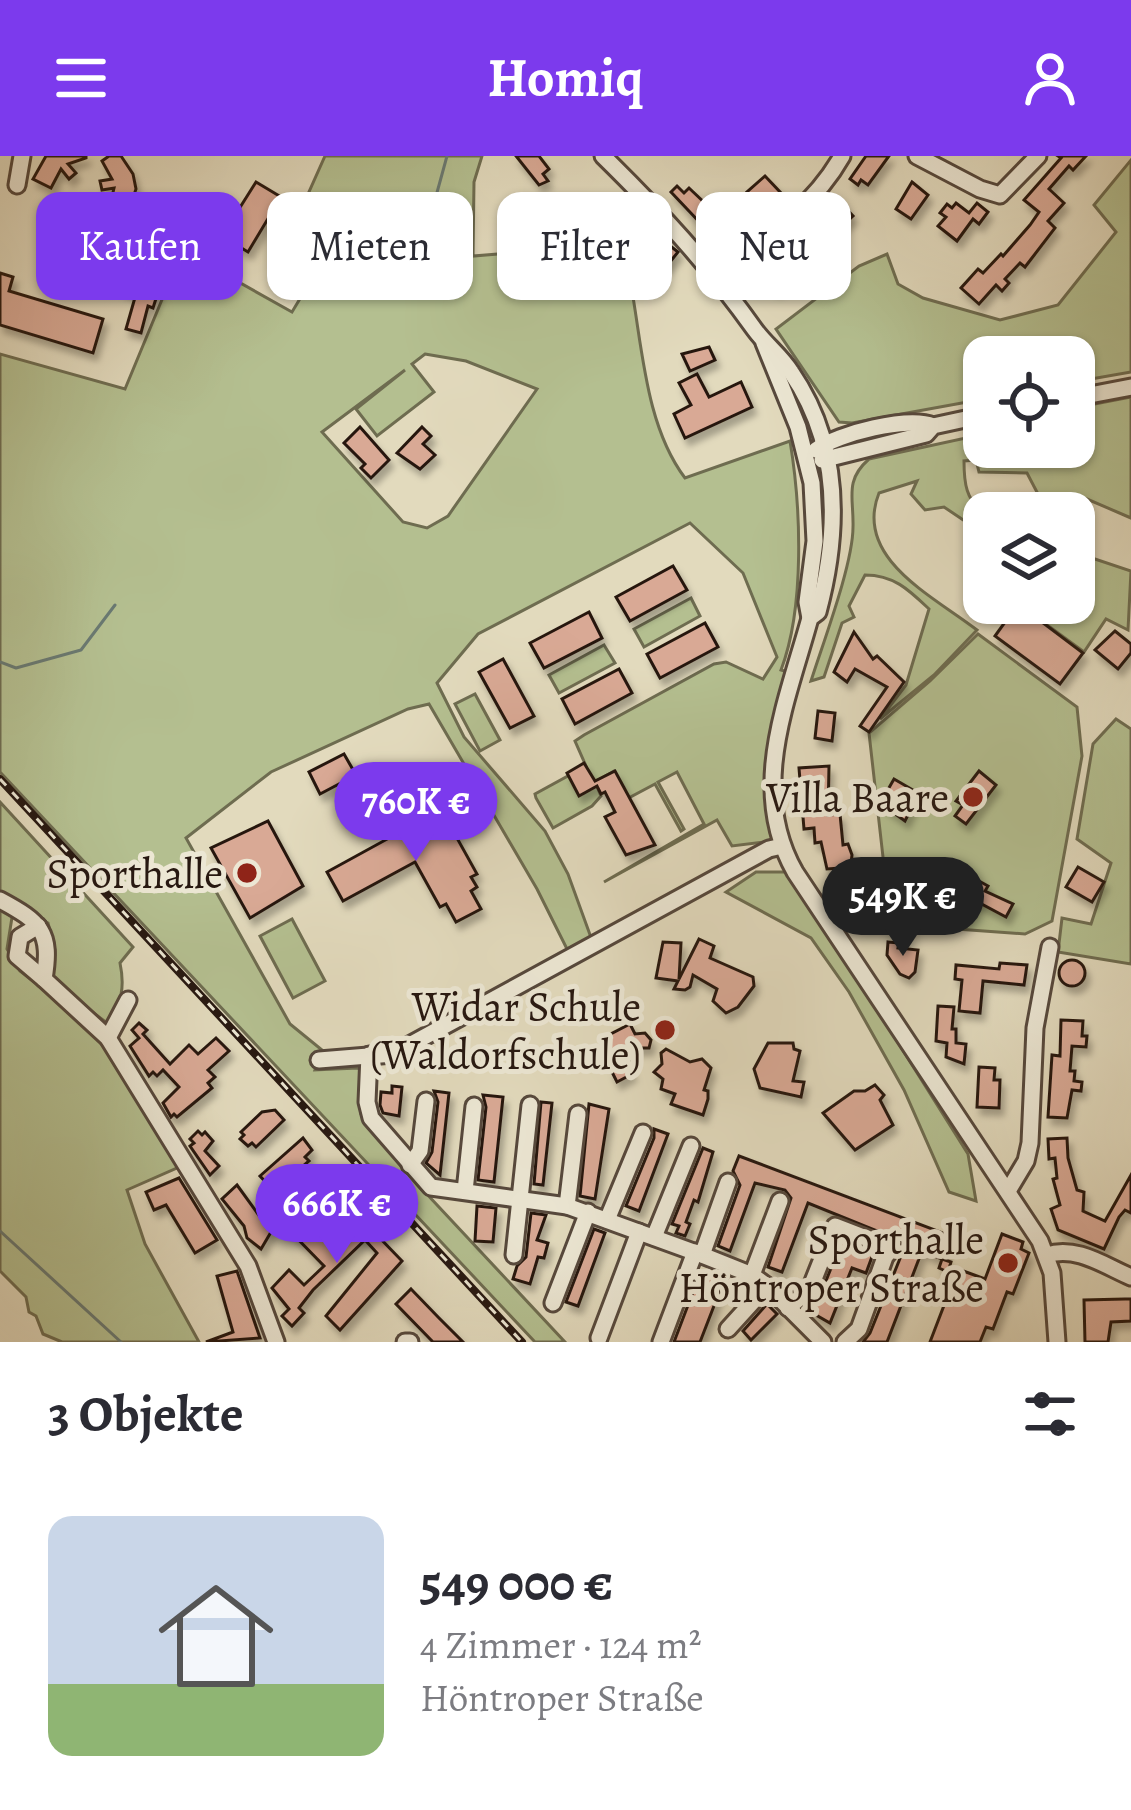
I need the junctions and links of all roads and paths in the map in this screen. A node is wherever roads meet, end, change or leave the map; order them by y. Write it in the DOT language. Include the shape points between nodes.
graph roads {
  1 [pos="22,156"];
  2 [pos="603,156"];
  3 [pos="842,156"];
  4 [pos="917,156"];
  5 [pos="1038,156"];
  6 [pos="17,184"];
  7 [pos="819,192"];
  8 [pos="696,251"];
  9 [pos="734,300"];
  10 [pos="763,340"];
  11 [pos="1131,387"];
  12 [pos="1095,394"];
  13 [pos="817,420"];
  14 [pos="963,420"];
  15 [pos="933,426"];
  16 [pos="856,433"];
  17 [pos="824,443"];
  18 [pos="807,457"];
  19 [pos="829,461"];
  20 [pos="810,618"];
  21 [pos="782,846"];
  22 [pos="0,900"];
  23 [pos="38,926"];
  24 [pos="1050,947"];
  25 [pos="44,979"];
  26 [pos="128,1000"];
  27 [pos="108,1038"];
  28 [pos="369,1055"];
  29 [pos="319,1060"];
  30 [pos="426,1101"];
  31 [pos="530,1105"];
  32 [pos="474,1106"];
  33 [pos="578,1114"];
  34 [pos="643,1133"];
  35 [pos="691,1146"];
  36 [pos="410,1165"];
  37 [pos="728,1182"];
  38 [pos="465,1191"];
  39 [pos="1008,1191"];
  40 [pos="520,1197"];
  41 [pos="780,1201"];
  42 [pos="568,1206"];
  43 [pos="588,1212"];
  44 [pos="608,1220"];
  45 [pos="647,1235"];
  46 [pos="698,1254"];
  47 [pos="514,1255"];
  48 [pos="1047,1255"];
  49 [pos="1130,1274"];
  50 [pos="752,1275"];
  51 [pos="767,1286"];
  52 [pos="553,1303"];
  53 [pos="788,1308"];
  54 [pos="728,1329"];
  55 [pos="599,1338"];
  56 [pos="816,1340"];
  57 [pos="276,1342"];
  58 [pos="661,1342"];
  59 [pos="845,1342"];
  60 [pos="1057,1342"];
  1 -- 6 [label="street"];
  2 -- 8 [label="street"];
  3 -- 7 [label="street"];
  4 -- 5 [label="street" via="1000,195"];
  9 -- 10 [label="street"];
  10 -- 13 [label="street"];
  10 -- 18 [label="street"];
  11 -- 12 [label="street"];
  13 -- 16 [label="street"];
  13 -- 17 [label="street"];
  14 -- 15 [label="street"];
  15 -- 16 [label="street" via="921,421"];
  15 -- 19 [label="street"];
  16 -- 17 [label="street"];
  17 -- 18 [label="street"];
  17 -- 19 [label="street"];
  18 -- 19 [label="street"];
  18 -- 20 [label="street" via="815,523"];
  19 -- 20 [label="street" via="830,568"];
  20 -- 21 [label="street" via="771,769"];
  21 -- 28 [label="street" via="406,1048"];
  21 -- 39 [label="street"];
  22 -- 23 [label="street"];
  23 -- 25 [label="street" via="49,947"];
  23 -- 25 [label="street" via="16,946 23,964"];
  24 -- 39 [label="street" via="1035,1028 1030,1143"];
  25 -- 27 [label="street"];
  26 -- 27 [label="street"];
  27 -- 57 [label="street" via="248,1267"];
  28 -- 29 [label="street"];
  28 -- 36 [label="street" via="368,1110"];
  30 -- 36 [label="street" via="420,1150"];
  31 -- 40 [label="street"];
  32 -- 38 [label="street"];
  33 -- 42 [label="street"];
  34 -- 44 [label="street"];
  35 -- 45 [label="street"];
  36 -- 38 [label="street" via="431,1187"];
  37 -- 46 [label="street"];
  38 -- 40 [label="street"];
  39 -- 48 [label="street"];
  40 -- 42 [label="street"];
  40 -- 47 [label="street"];
  41 -- 50 [label="street"];
  42 -- 43 [label="street"];
  43 -- 44 [label="street"];
  43 -- 52 [label="street"];
  44 -- 45 [label="street"];
  45 -- 46 [label="street"];
  45 -- 55 [label="street"];
  46 -- 50 [label="street"];
  46 -- 58 [label="street"];
  48 -- 49 [label="street" via="1077,1253"];
  48 -- 60 [label="street"];
  50 -- 51 [label="street"];
  51 -- 53 [label="street"];
  51 -- 54 [label="street"];
  53 -- 56 [label="street"];
  53 -- 59 [label="street" via="810,1289 835,1226 892,1248 859,1329"];
}
